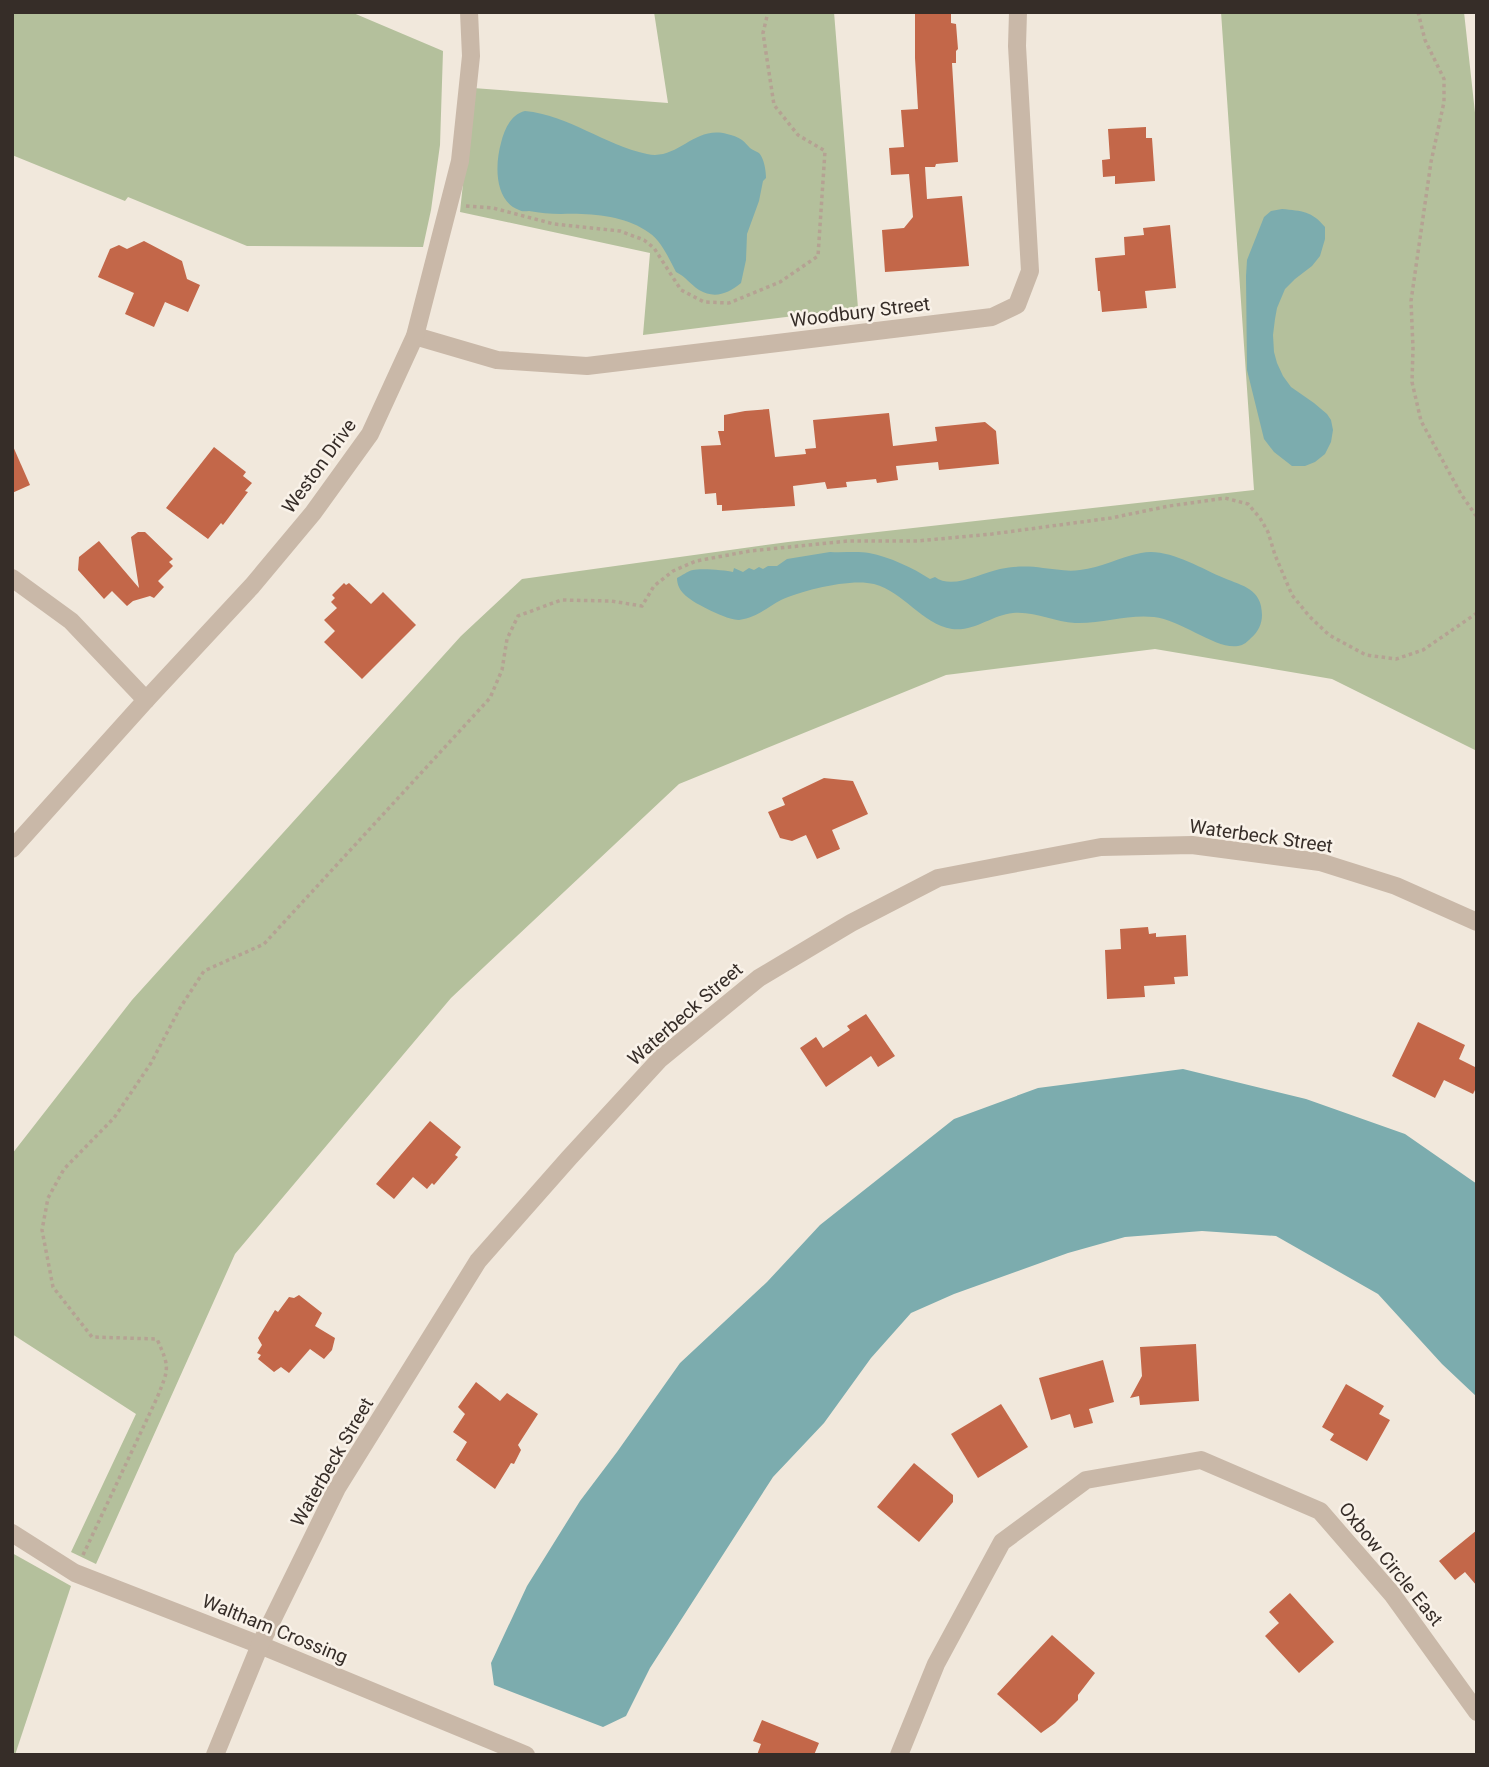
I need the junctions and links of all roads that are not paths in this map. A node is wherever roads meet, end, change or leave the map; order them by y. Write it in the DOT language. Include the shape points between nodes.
graph roads {
  1 [pos="469,12"];
  2 [pos="1018,12"];
  3 [pos="415,336"];
  4 [pos="12,578"];
  5 [pos="146,700"];
  6 [pos="12,849"];
  7 [pos="1477,922"];
  8 [pos="12,1533"];
  9 [pos="260,1645"];
  10 [pos="1477,1712"];
  11 [pos="215,1755"];
  12 [pos="526,1755"];
  13 [pos="899,1755"];
  1 -- 3 [label="street, Weston Drive" via="471,56 460,161"];
  2 -- 3 [label="street, Woodbury Street" via="1030,271 1017,305 992,317 587,366 497,360"];
  3 -- 5 [label="street, Weston Drive" via="370,434 313,513"];
  4 -- 5 [label="street" via="71,621"];
  5 -- 6 [label="street, Weston Drive"];
  7 -- 9 [label="street, Waterbeck Street" via="1396,886 1320,862 1192,845 1101,847 938,878 839,930 759,978 660,1059 478,1261 337,1489"];
  8 -- 9 [label="street, Waltham Crossing" via="75,1573"];
  9 -- 11 [label="street, Waterbeck Street"];
  9 -- 12 [label="street, Waltham Crossing"];
  10 -- 13 [label="street, Oxbow Circle East" via="1392,1594 1320,1511 1201,1460 1086,1480 1002,1542 936,1664"];
}
